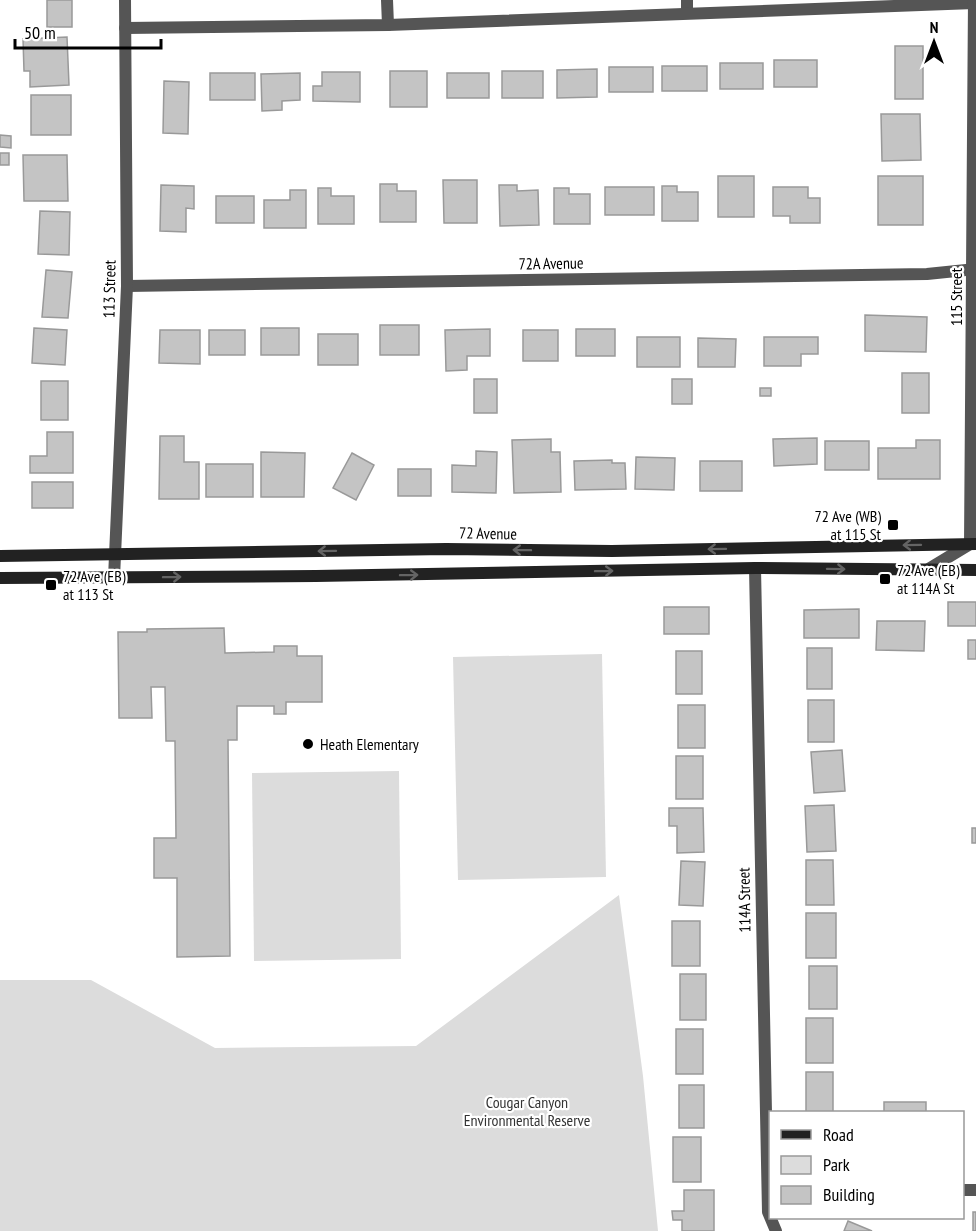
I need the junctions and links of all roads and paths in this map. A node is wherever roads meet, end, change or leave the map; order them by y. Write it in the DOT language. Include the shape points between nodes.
graph roads {
  1 [pos="125,0"];
  2 [pos="387,0"];
  3 [pos="974,1"];
  4 [pos="687,6"];
  5 [pos="387,25"];
  6 [pos="125,28"];
  7 [pos="974,269"];
  8 [pos="127,286"];
  9 [pos="973,544"];
  10 [pos="115,553"];
  11 [pos="0,556"];
  12 [pos="755,568"];
  13 [pos="927,570"];
  14 [pos="976,570"];
  15 [pos="0,578"];
  16 [pos="114,578"];
  17 [pos="769,1212"];
  1 -- 6 [label="street, 113 Street"];
  2 -- 5 [label="street"];
  3 -- 4 [label="street"];
  3 -- 7 [label="street, 115 Street"];
  4 -- 5 [label="street"];
  5 -- 6 [label="street"];
  6 -- 8 [label="street, 113 Street"];
  7 -- 8 [label="street, 72A Avenue" via="927,274"];
  7 -- 9 [label="street, 115 Street"];
  8 -- 10 [label="street, 113 Street"];
  9 -- 10 [label="main road, 72 Avenue, one-way" via="612,551"];
  9 -- 13 [label="street"];
  10 -- 11 [label="main road, 72 Avenue"];
  10 -- 16 [label="street, 113 Street"];
  12 -- 13 [label="main road, one-way"];
  16 -- 12 [label="main road, one-way"];
  12 -- 17 [label="street, 114A Street"];
  13 -- 14 [label="main road"];
  15 -- 16 [label="main road"];
}
